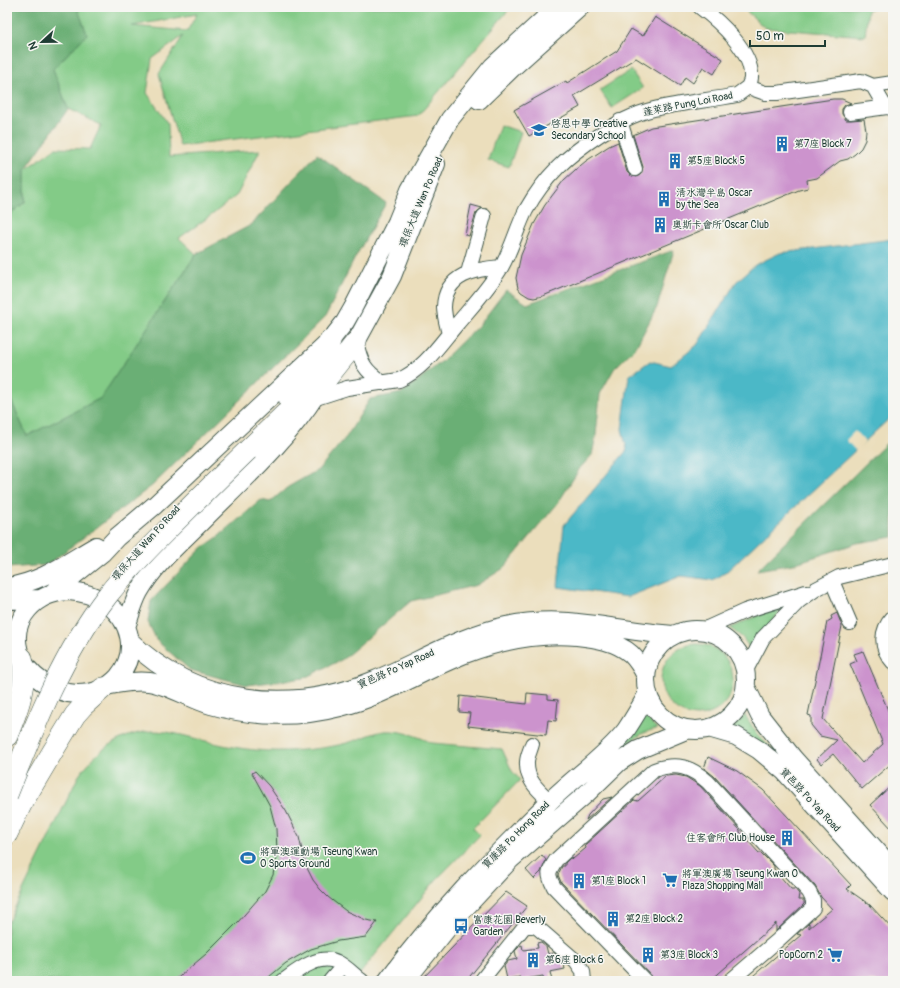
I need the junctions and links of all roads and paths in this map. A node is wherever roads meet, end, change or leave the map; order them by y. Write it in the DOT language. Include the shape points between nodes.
graph roads {
  1 [pos="557,7"];
  2 [pos="580,7"];
  3 [pos="700,7"];
  4 [pos="893,83"];
  5 [pos="874,86"];
  6 [pos="748,87"];
  7 [pos="890,108"];
  8 [pos="850,112"];
  9 [pos="620,121"];
  10 [pos="635,169"];
  11 [pos="484,216"];
  12 [pos="502,267"];
  13 [pos="468,273"];
  14 [pos="448,334"];
  15 [pos="330,341"];
  16 [pos="356,342"];
  17 [pos="383,383"];
  18 [pos="319,391"];
  19 [pos="245,448"];
  20 [pos="118,537"];
  21 [pos="893,564"];
  22 [pos="832,581"];
  23 [pos="7,587"];
  24 [pos="816,590"];
  25 [pos="46,596"];
  26 [pos="7,600"];
  27 [pos="893,617"];
  28 [pos="850,623"];
  29 [pos="703,630"];
  30 [pos="128,634"];
  31 [pos="673,635"];
  32 [pos="7,637"];
  33 [pos="20,655"];
  34 [pos="893,662"];
  35 [pos="646,676"];
  36 [pos="746,679"];
  37 [pos="107,686"];
  38 [pos="648,693"];
  39 [pos="712,729"];
  40 [pos="686,730"];
  41 [pos="7,736"];
  42 [pos="532,744"];
  43 [pos="7,777"];
  44 [pos="7,795"];
  45 [pos="550,801"];
  46 [pos="7,834"];
  47 [pos="893,869"];
  48 [pos="893,892"];
  49 [pos="778,940"];
  50 [pos="343,966"];
  51 [pos="360,979"];
  52 [pos="283,981"];
  53 [pos="330,981"];
  54 [pos="387,981"];
  55 [pos="405,981"];
  56 [pos="481,981"];
  57 [pos="584,981"];
  58 [pos="645,981"];
  59 [pos="724,981"];
  60 [pos="730,981"];
  1 -- 15 [label="main road, 環保大道 Wan Po Road" via="493,66 450,119 410,190 397,222 353,308"];
  2 -- 16 [label="main road, 環保大道 Wan Po Road" via="484,95 458,125 437,161 392,276"];
  3 -- 6 [label="street" via="710,14 741,48 747,59 751,78"];
  4 -- 5 [label="street"];
  5 -- 6 [label="street" via="861,81 777,93 765,93"];
  5 -- 7 [label="street" via="882,102"];
  6 -- 9 [label="street, 蓬萊路 Pung Loi Road" via="737,95 653,110"];
  7 -- 8 [label="street"];
  9 -- 10 [label="street"];
  9 -- 12 [label="street, 蓬萊路 Pung Loi Road" via="579,148 555,170 535,196"];
  11 -- 13 [label="street"];
  12 -- 13 [label="street"];
  12 -- 14 [label="street, 蓬萊路 Pung Loi Road"];
  13 -- 14 [label="street" via="449,288 445,299"];
  14 -- 17 [label="street, 蓬萊路 Pung Loi Road" via="412,373 399,380"];
  15 -- 19 [label="highway, 環保大道 Wan Po Road" via="313,370"];
  15 -- 20 [label="main road, 環保大道 Wan Po Road"];
  16 -- 17 [label="street" via="367,371"];
  16 -- 18 [label="highway, 環保大道 Wan Po Road"];
  17 -- 18 [label="street, 蓬萊路 Pung Loi Road"];
  18 -- 19 [label="highway, 環保大道 Wan Po Road" via="285,414"];
  18 -- 30 [label="main road, 環保大道 Wan Po Road" via="277,446 154,570 138,593"];
  19 -- 43 [label="highway, 環保大道 Wan Po Road" via="144,542 95,603 72,639 47,688"];
  19 -- 44 [label="highway, 環保大道 Wan Po Road, bridge" via="130,568 107,596 57,681"];
  20 -- 23 [label="main road" via="96,546 41,577"];
  20 -- 25 [label="main road, 環保大道 Wan Po Road" via="102,553"];
  21 -- 22 [label="street"];
  22 -- 24 [label="street"];
  22 -- 28 [label="street"];
  24 -- 29 [label="street" via="745,611"];
  24 -- 36 [label="street" via="798,601 763,638"];
  25 -- 26 [label="main road"];
  25 -- 30 [label="main road" via="61,592 78,592 94,597 111,607"];
  25 -- 33 [label="main road" via="28,609 21,620 17,634"];
  27 -- 34 [label="street" via="886,626 883,636 884,647"];
  29 -- 31 [label="main road, 寶邑路 Po Yap Road"];
  29 -- 36 [label="main road, 寶邑路 Po Yap Road" via="718,634 730,642 740,655"];
  30 -- 31 [label="main road, 寶邑路 Po Yap Road" via="143,654 179,677 200,686 248,698 287,700 346,691 469,637 520,623 579,622"];
  30 -- 37 [label="main road" via="130,656 127,664 117,678"];
  31 -- 35 [label="main road, 寶邑路 Po Yap Road" via="654,652"];
  32 -- 33 [label="main road"];
  33 -- 37 [label="main road" via="36,677 55,688 77,694"];
  33 -- 41 [label="highway" via="24,677 22,692"];
  35 -- 37 [label="main road, 寶邑路 Po Yap Road" via="631,654 614,644 586,637 552,635 493,644 451,660 368,699 332,710 309,713 244,712 211,705 149,682 127,682"];
  35 -- 38 [label="main road, 寶邑路 Po Yap Road"];
  36 -- 39 [label="main road, 寶邑路 Po Yap Road" via="741,704 736,712"];
  36 -- 47 [label="main road, 寶邑路 Po Yap Road" via="760,716 792,758"];
  37 -- 46 [label="highway" via="76,715"];
  38 -- 40 [label="main road, 寶邑路 Po Yap Road" via="653,706 662,717"];
  38 -- 45 [label="main road, 寶康路 Po Hong Road" via="625,731"];
  39 -- 40 [label="main road, 寶邑路 Po Yap Road"];
  39 -- 48 [label="main road, 寶邑路 Po Yap Road" via="736,736 759,750 784,771"];
  40 -- 55 [label="main road, 寶康路 Po Hong Road" via="638,750 619,762 505,866 454,920"];
  42 -- 45 [label="street" via="527,761 529,774 534,786"];
  45 -- 54 [label="main road, 寶康路 Po Hong Road" via="473,878"];
  49 -- 58 [label="street" via="812,908 813,900 809,892 703,777 687,768 665,766 654,770 556,860 549,870 548,878"];
  49 -- 59 [label="street" via="766,937 724,975"];
  49 -- 60 [label="street"];
  50 -- 51 [label="street"];
  50 -- 52 [label="street" via="335,961 321,960 304,967"];
  50 -- 53 [label="street"];
  56 -- 57 [label="street" via="524,927 532,925 576,961 583,971"];
}
